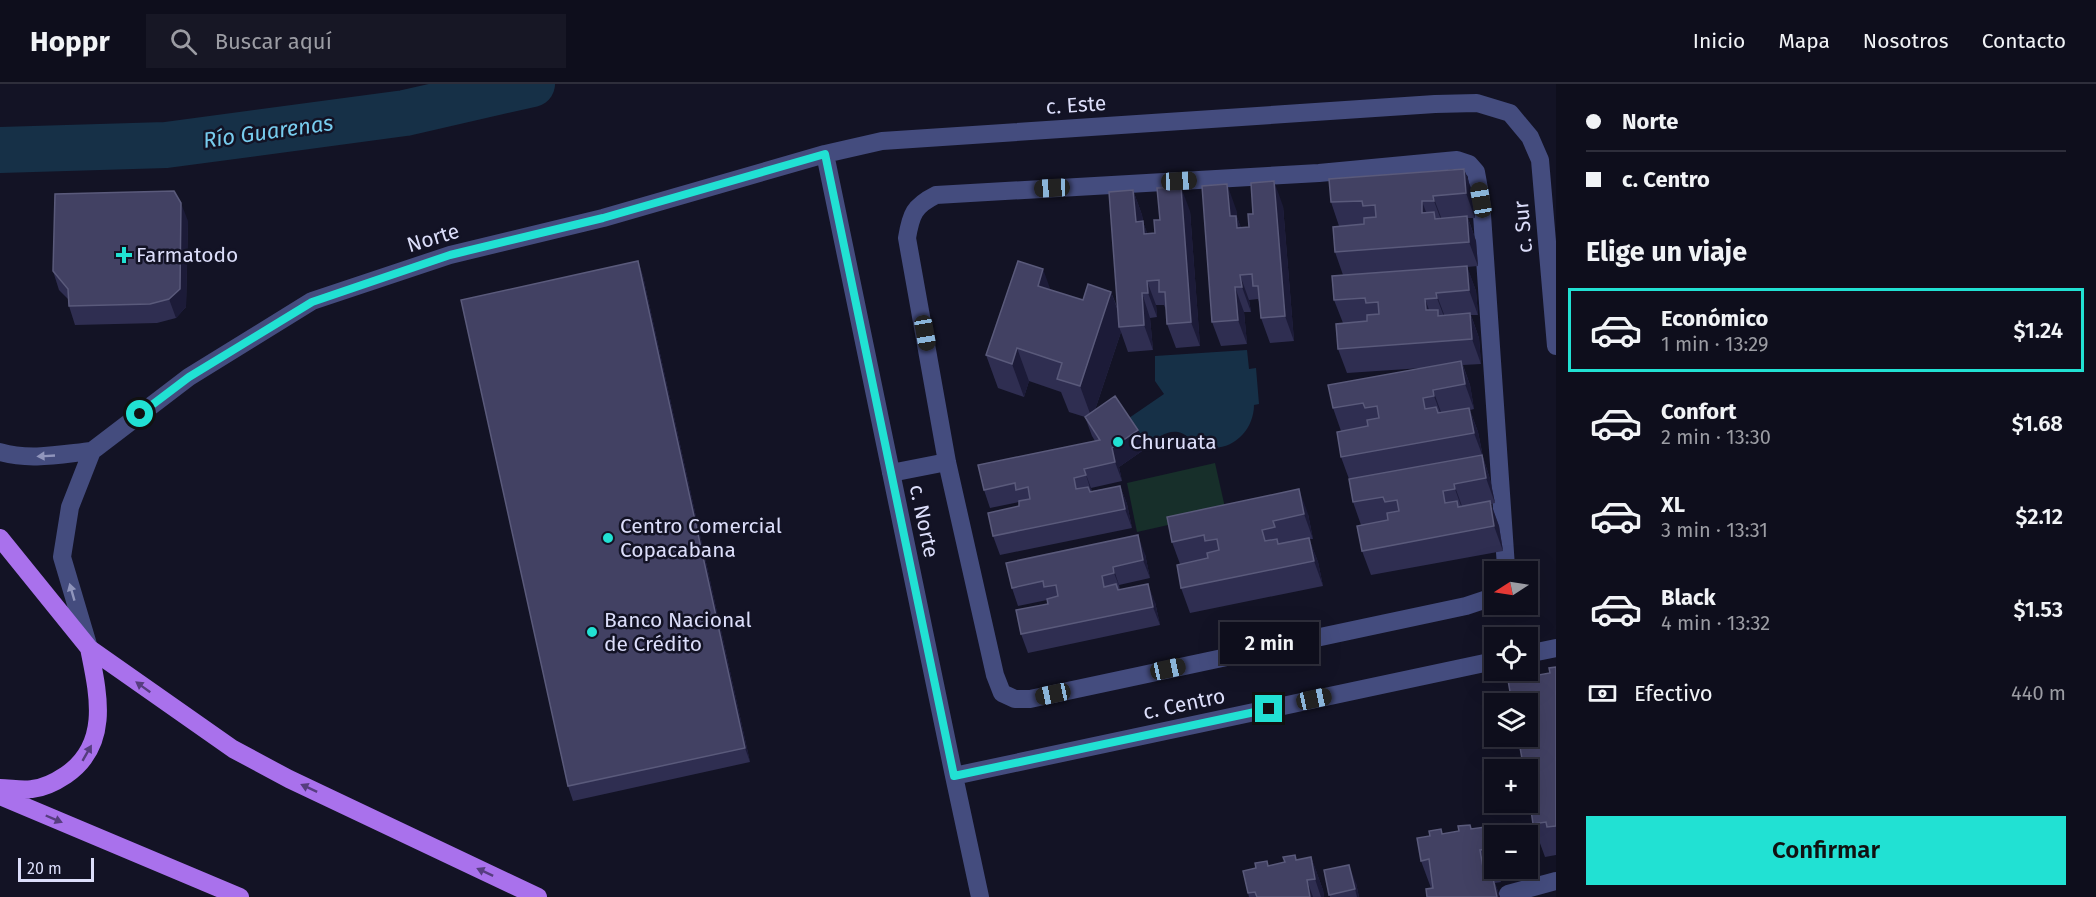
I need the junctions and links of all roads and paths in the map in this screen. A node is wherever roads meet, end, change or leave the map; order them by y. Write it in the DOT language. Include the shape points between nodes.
graph roads {
  1 [pos="1510,113"];
  2 [pos="825,154"];
  3 [pos="1556,346"];
  4 [pos="92,451"];
  5 [pos="0,452"];
  6 [pos="947,462"];
  7 [pos="891,473"];
  8 [pos="0,538"];
  9 [pos="1506,561"];
  10 [pos="1484,600"];
  11 [pos="89,648"];
  12 [pos="1556,648"];
  13 [pos="1538,652"];
  14 [pos="1484,663"];
  15 [pos="954,776"];
  16 [pos="0,788"];
  17 [pos="0,796"];
  18 [pos="1556,881"];
  19 [pos="240,897"];
  20 [pos="538,897"];
  21 [pos="980,897"];
  22 [pos="1509,897"];
  1 -- 2 [label="street, c. Este" via="1477,103 1435,104 882,141"];
  1 -- 3 [label="street, c. Sur" via="1530,137 1540,160"];
  2 -- 4 [label="street, Norte" via="603,218 450,255 312,302 189,377"];
  2 -- 7 [label="street, c. Norte"];
  4 -- 5 [label="street, one-way" via="44,457"];
  11 -- 4 [label="street, one-way" via="62,557 70,507"];
  6 -- 7 [label="street"];
  6 -- 9 [label="street" via="907,238 919,203 936,195 1457,160 1469,164 1476,172 1481,200"];
  6 -- 10 [label="street" via="995,675 1002,693 1015,699 1030,699"];
  7 -- 15 [label="street, c. Norte"];
  8 -- 11 [label="main road"];
  16 -- 11 [label="main road, one-way" via="32,789 57,781 80,765 92,748 99,703"];
  20 -- 11 [label="main road, one-way" via="233,749"];
  12 -- 13 [label="street"];
  14 -- 15 [label="street, c. Centro"];
  15 -- 21 [label="street, c. Norte"];
  17 -- 19 [label="main road, one-way"];
  18 -- 22 [label="street" via="1508,894"];
}
